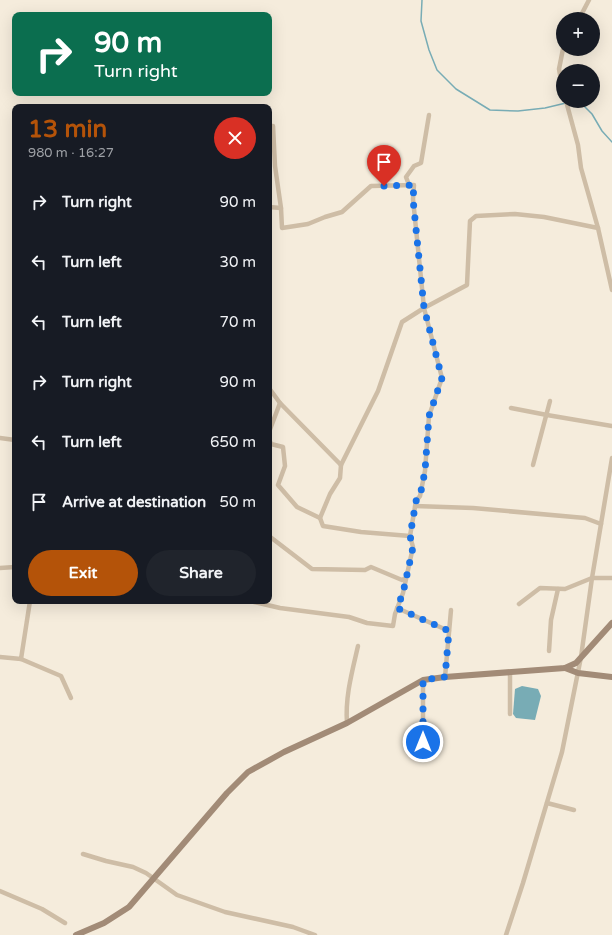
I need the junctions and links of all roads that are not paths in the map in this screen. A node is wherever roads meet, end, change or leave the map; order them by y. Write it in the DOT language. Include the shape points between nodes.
graph roads {
  1 [pos="589,0"];
  2 [pos="583,12"];
  3 [pos="568,108"];
  4 [pos="429,115"];
  5 [pos="272,126"];
  6 [pos="409,185"];
  7 [pos="272,207"];
  8 [pos="281,208"];
  9 [pos="598,228"];
  10 [pos="612,290"];
  11 [pos="424,308"];
  12 [pos="272,392"];
  13 [pos="550,401"];
  14 [pos="280,403"];
  15 [pos="511,408"];
  16 [pos="547,415"];
  17 [pos="272,424"];
  18 [pos="612,426"];
  19 [pos="0,438"];
  20 [pos="12,440"];
  21 [pos="272,444"];
  22 [pos="612,458"];
  23 [pos="342,465"];
  24 [pos="533,465"];
  25 [pos="415,506"];
  26 [pos="320,518"];
  27 [pos="601,524"];
  28 [pos="410,536"];
  29 [pos="272,538"];
  30 [pos="12,567"];
  31 [pos="0,568"];
  32 [pos="406,578"];
  33 [pos="592,578"];
  34 [pos="612,578"];
  35 [pos="558,589"];
  36 [pos="30,604"];
  37 [pos="263,604"];
  38 [pos="519,604"];
  39 [pos="397,608"];
  40 [pos="451,610"];
  41 [pos="612,623"];
  42 [pos="449,631"];
  43 [pos="358,646"];
  44 [pos="548,651"];
  45 [pos="0,657"];
  46 [pos="581,657"];
  47 [pos="21,659"];
  48 [pos="564,668"];
  49 [pos="510,672"];
  50 [pos="578,673"];
  51 [pos="445,677"];
  52 [pos="612,677"];
  53 [pos="423,680"];
  54 [pos="71,698"];
  55 [pos="510,714"];
  56 [pos="347,723"];
  57 [pos="423,742"];
  58 [pos="546,803"];
  59 [pos="574,810"];
  60 [pos="83,854"];
  61 [pos="153,878"];
  62 [pos="0,891"];
  63 [pos="65,923"];
  64 [pos="76,935"];
  65 [pos="315,935"];
  66 [pos="506,935"];
  1 -- 2 [label="street"];
  3 -- 9 [label="street" via="581,168"];
  4 -- 6 [label="street" via="421,162 406,176"];
  5 -- 8 [label="street"];
  6 -- 8 [label="street" via="371,186 342,212 308,224 282,228"];
  6 -- 11 [label="street" via="414,185 413,199"];
  7 -- 8 [label="street"];
  9 -- 10 [label="street"];
  9 -- 11 [label="street" via="515,214 476,216 470,221 467,285"];
  11 -- 23 [label="street" via="402,322 378,391"];
  11 -- 25 [label="street" via="442,378 429,416 425,471 420,496"];
  12 -- 14 [label="street"];
  13 -- 16 [label="street"];
  14 -- 17 [label="street"];
  14 -- 23 [label="street"];
  15 -- 16 [label="street"];
  16 -- 18 [label="street"];
  16 -- 24 [label="street"];
  19 -- 20 [label="street"];
  21 -- 26 [label="street" via="283,447 285,466 278,485 297,507"];
  22 -- 27 [label="street"];
  23 -- 26 [label="street" via="340,478"];
  25 -- 27 [label="street" via="473,508 585,518"];
  25 -- 28 [label="street"];
  26 -- 28 [label="street" via="323,526"];
  27 -- 33 [label="street"];
  28 -- 32 [label="street" via="413,547"];
  29 -- 32 [label="street" via="312,569 365,570 371,567 402,580"];
  30 -- 31 [label="street"];
  32 -- 39 [label="street"];
  33 -- 34 [label="street"];
  33 -- 35 [label="street" via="565,589"];
  33 -- 46 [label="street"];
  35 -- 38 [label="street" via="540,588"];
  35 -- 44 [label="street"];
  36 -- 47 [label="street"];
  37 -- 39 [label="street" via="393,626"];
  39 -- 42 [label="street"];
  40 -- 42 [label="street"];
  41 -- 46 [label="main road"];
  42 -- 51 [label="street"];
  43 -- 56 [label="street" via="349,686"];
  45 -- 47 [label="street"];
  46 -- 48 [label="main road" via="576,663"];
  46 -- 50 [label="street"];
  47 -- 54 [label="street" via="61,676"];
  48 -- 49 [label="main road"];
  48 -- 50 [label="main road"];
  49 -- 51 [label="main road"];
  49 -- 55 [label="street"];
  50 -- 52 [label="main road"];
  50 -- 58 [label="street" via="562,752"];
  51 -- 53 [label="main road"];
  53 -- 56 [label="main road"];
  53 -- 57 [label="street"];
  56 -- 61 [label="main road" via="248,772"];
  58 -- 59 [label="street"];
  58 -- 66 [label="street"];
  60 -- 61 [label="street" via="133,867"];
  61 -- 64 [label="main road" via="129,907 104,923"];
  61 -- 65 [label="street" via="177,895 225,912 292,926"];
  62 -- 63 [label="street" via="42,908"];
}
